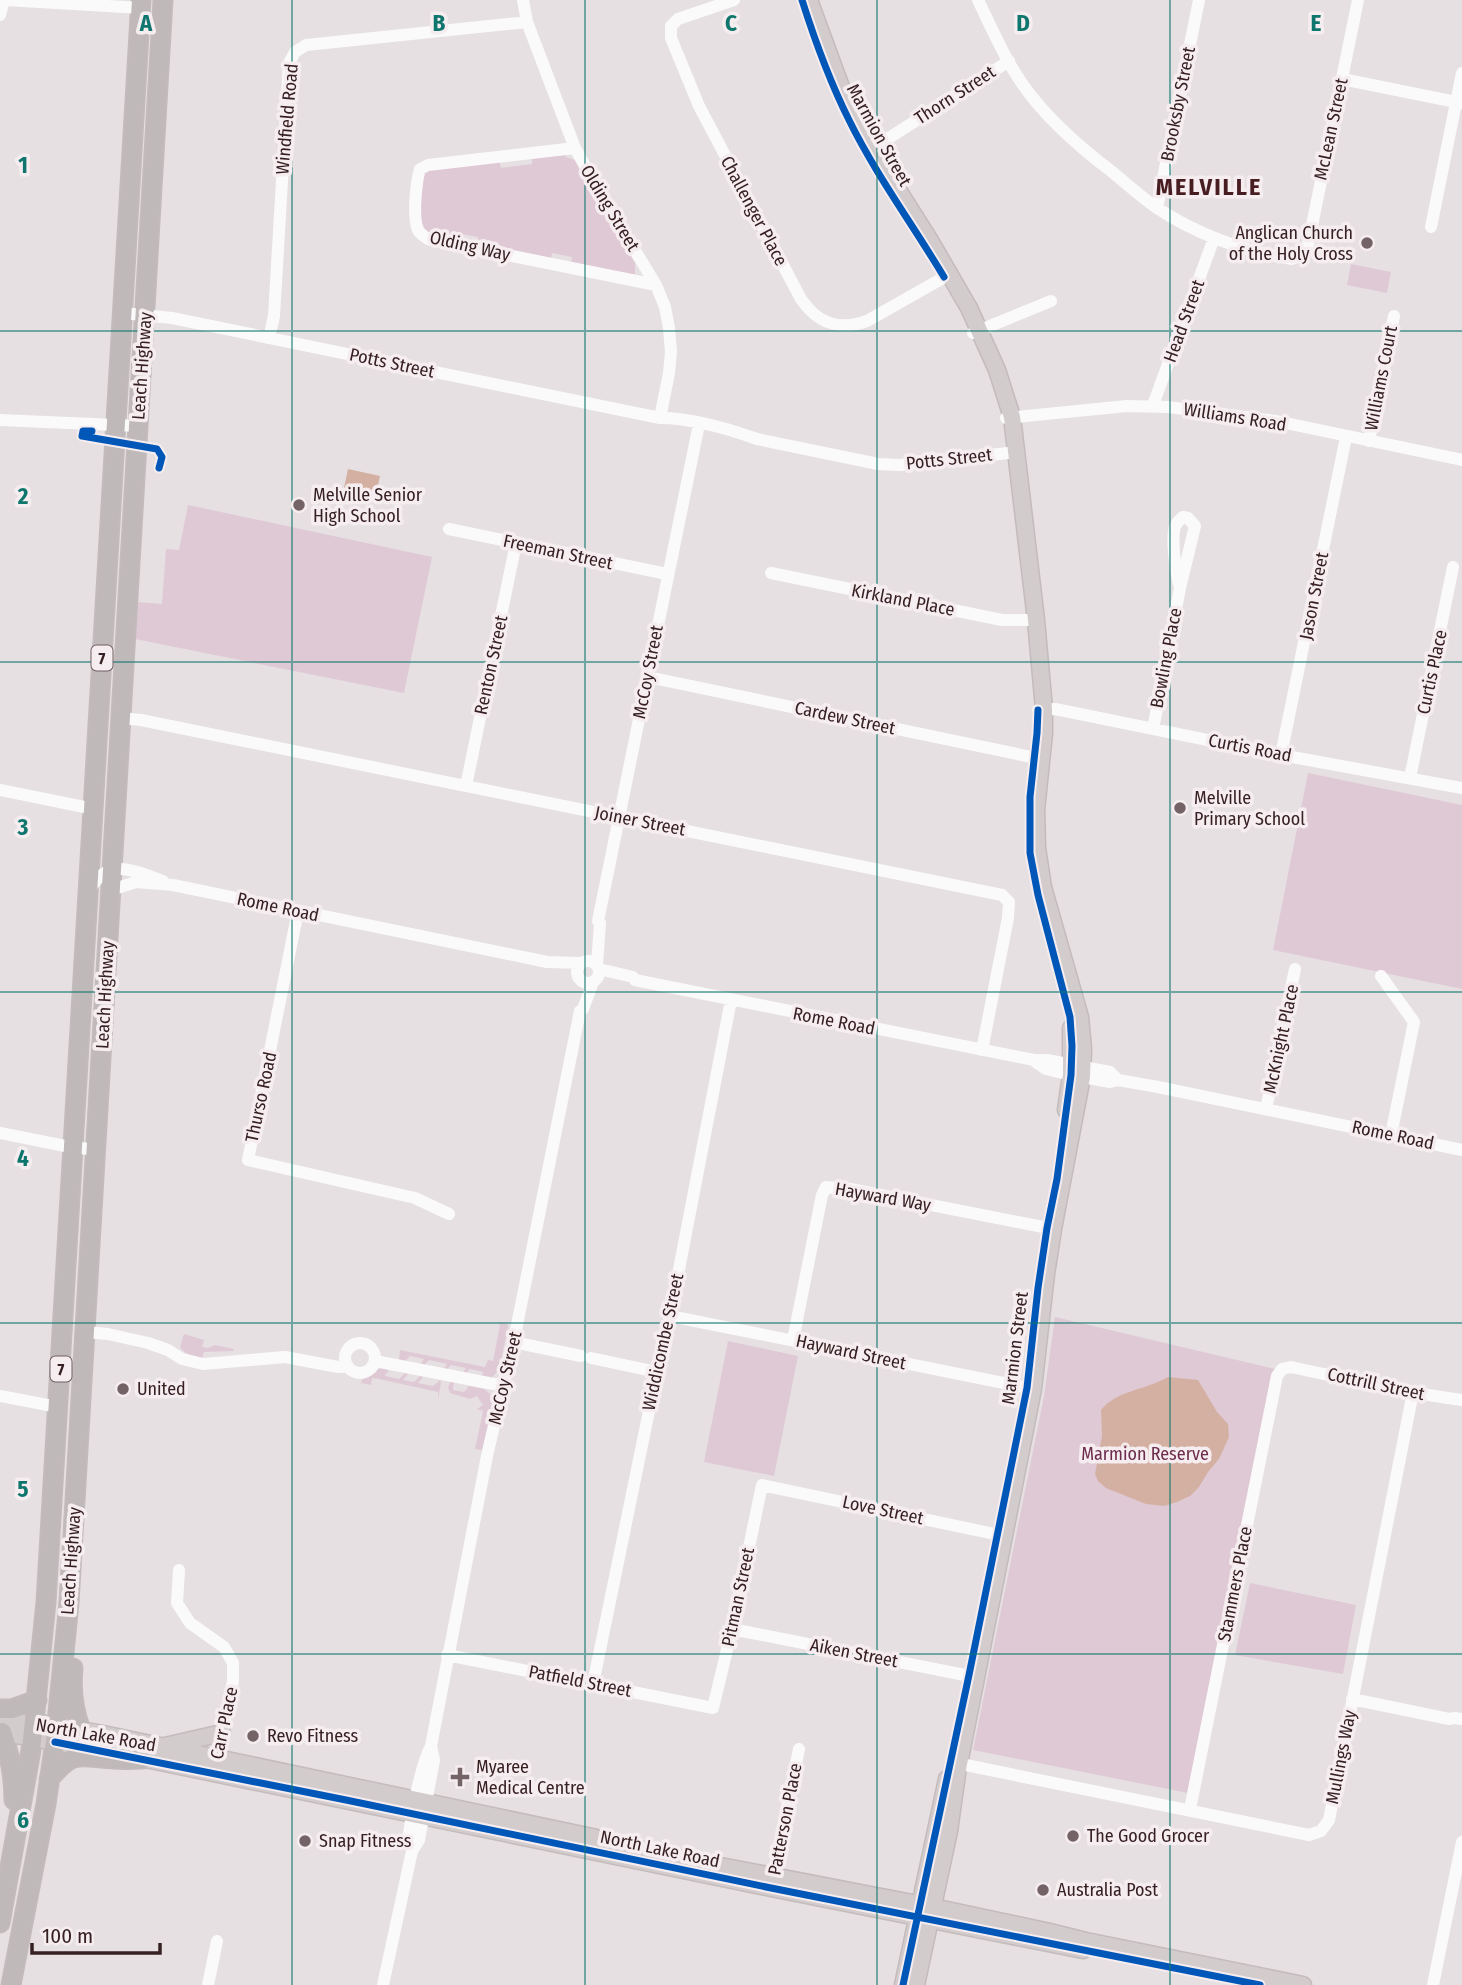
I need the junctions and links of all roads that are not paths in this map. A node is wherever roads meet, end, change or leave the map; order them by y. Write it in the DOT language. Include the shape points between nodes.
graph roads {
  1 [pos="5,0"];
  2 [pos="163,0"];
  3 [pos="523,0"];
  4 [pos="734,0"];
  5 [pos="802,0"];
  6 [pos="809,0"];
  7 [pos="978,0"];
  8 [pos="1199,0"];
  9 [pos="1358,0"];
  10 [pos="141,4"];
  11 [pos="0,15"];
  12 [pos="527,22"];
  13 [pos="1009,61"];
  14 [pos="1462,73"];
  15 [pos="1342,79"];
  16 [pos="1459,103"];
  17 [pos="575,148"];
  18 [pos="869,151"];
  19 [pos="1157,208"];
  20 [pos="1431,227"];
  21 [pos="1214,238"];
  22 [pos="947,276"];
  23 [pos="656,285"];
  24 [pos="1051,301"];
  25 [pos="122,313"];
  26 [pos="145,314"];
  27 [pos="1394,316"];
  28 [pos="976,331"];
  29 [pos="269,338"];
  30 [pos="1153,405"];
  31 [pos="660,418"];
  32 [pos="1009,418"];
  33 [pos="0,420"];
  34 [pos="116,425"];
  35 [pos="138,426"];
  36 [pos="698,426"];
  37 [pos="1346,437"];
  38 [pos="1369,441"];
  39 [pos="1014,452"];
  40 [pos="1462,460"];
  41 [pos="449,529"];
  42 [pos="516,543"];
  43 [pos="1453,567"];
  44 [pos="771,573"];
  45 [pos="667,574"];
  46 [pos="1180,588"];
  47 [pos="1033,621"];
  48 [pos="649,677"];
  49 [pos="1041,710"];
  50 [pos="121,718"];
  51 [pos="1153,729"];
  52 [pos="1281,755"];
  53 [pos="1038,759"];
  54 [pos="1410,778"];
  55 [pos="466,786"];
  56 [pos="1462,788"];
  57 [pos="0,790"];
  58 [pos="94,809"];
  59 [pos="618,816"];
  60 [pos="112,869"];
  61 [pos="173,885"];
  62 [pos="111,890"];
  63 [pos="88,891"];
  64 [pos="298,911"];
  65 [pos="1296,969"];
  66 [pos="589,972"];
  67 [pos="1381,976"];
  68 [pos="732,1000"];
  69 [pos="982,1050"];
  70 [pos="1077,1071"];
  71 [pos="1266,1109"];
  72 [pos="0,1133"];
  73 [pos="1391,1135"];
  74 [pos="73,1147"];
  75 [pos="96,1150"];
  76 [pos="1462,1150"];
  77 [pos="449,1214"];
  78 [pos="1050,1228"];
  79 [pos="670,1316"];
  80 [pos="85,1332"];
  81 [pos="793,1340"];
  82 [pos="513,1342"];
  83 [pos="375,1361"];
  84 [pos="347,1366"];
  85 [pos="1291,1367"];
  86 [pos="657,1372"];
  87 [pos="504,1387"];
  88 [pos="1030,1389"];
  89 [pos="1413,1392"];
  90 [pos="0,1396"];
  91 [pos="1462,1400"];
  92 [pos="58,1407"];
  93 [pos="762,1485"];
  94 [pos="53,1489"];
  95 [pos="76,1490"];
  96 [pos="1001,1535"];
  97 [pos="179,1570"];
  98 [pos="67,1624"];
  99 [pos="732,1629"];
  100 [pos="447,1655"];
  101 [pos="972,1676"];
  102 [pos="593,1684"];
  103 [pos="1352,1699"];
  104 [pos="37,1700"];
  105 [pos="713,1708"];
  106 [pos="0,1709"];
  107 [pos="1456,1719"];
  108 [pos="1462,1726"];
  109 [pos="1,1728"];
  110 [pos="34,1730"];
  111 [pos="81,1730"];
  112 [pos="222,1733"];
  113 [pos="56,1734"];
  114 [pos="163,1747"];
  115 [pos="799,1749"];
  116 [pos="143,1759"];
  117 [pos="955,1763"];
  118 [pos="214,1765"];
  119 [pos="49,1780"];
  120 [pos="420,1808"];
  121 [pos="1190,1809"];
  122 [pos="1462,1842"];
  123 [pos="772,1882"];
  124 [pos="4,1903"];
  125 [pos="925,1912"];
  126 [pos="0,1923"];
  127 [pos="217,1941"];
  128 [pos="1432,1984"];
  129 [pos="11,1985"];
  130 [pos="208,1985"];
  131 [pos="383,1985"];
  132 [pos="903,1985"];
  133 [pos="916,1985"];
  134 [pos="1260,1985"];
  135 [pos="1303,1985"];
  1 -- 10 [label="street"];
  1 -- 11 [label="street"];
  2 -- 26 [label="highway, Leach Highway / 7"];
  3 -- 12 [label="street, Olding Street"];
  4 -- 22 [label="street, Challenger Place" via="678,19 671,26 671,38 705,118 810,312 830,324 855,326"];
  5 -- 18 [label="main road, Marmion Street" via="835,90"];
  6 -- 18 [label="main road, Marmion Street"];
  7 -- 13 [label="street"];
  8 -- 19 [label="street, Brooksby Street"];
  9 -- 15 [label="street, McLean Street"];
  10 -- 25 [label="highway, Leach Highway / 7"];
  12 -- 17 [label="street, Olding Street"];
  12 -- 29 [label="street, Windfield Road" via="306,45 295,52 289,63"];
  13 -- 18 [label="street, Thorn Street"];
  13 -- 19 [label="street" via="1060,129"];
  14 -- 16 [label="street"];
  15 -- 16 [label="street"];
  15 -- 21 [label="street, McLean Street" via="1308,245 1300,256 1282,258"];
  16 -- 20 [label="street"];
  17 -- 23 [label="street, Olding Street"];
  17 -- 23 [label="street, Olding Way" via="428,164 417,179 419,233 428,239"];
  18 -- 22 [label="main road, Marmion Street"];
  19 -- 21 [label="street"];
  21 -- 30 [label="street, Head Street"];
  22 -- 28 [label="main road, Marmion Street"];
  23 -- 31 [label="street, Olding Street" via="665,307 671,352"];
  24 -- 28 [label="street"];
  25 -- 26 [label="street, Potts Street"];
  25 -- 34 [label="highway, Leach Highway / 7"];
  26 -- 29 [label="street, Potts Street"];
  26 -- 35 [label="highway, Leach Highway / 7"];
  27 -- 38 [label="street, Williams Court"];
  28 -- 32 [label="main road, Marmion Street" via="997,370"];
  29 -- 31 [label="street, Potts Street"];
  30 -- 32 [label="street, Williams Road"];
  30 -- 37 [label="street, Williams Road" via="1254,418"];
  31 -- 36 [label="street, Potts Street"];
  32 -- 39 [label="main road, Marmion Street"];
  33 -- 34 [label="street"];
  34 -- 35 [label="street"];
  34 -- 58 [label="highway, Leach Highway / 7"];
  35 -- 50 [label="highway, Leach Highway / 7"];
  36 -- 39 [label="street, Potts Street" via="886,464"];
  36 -- 45 [label="street, McCoy Street"];
  37 -- 38 [label="street, Williams Road"];
  37 -- 52 [label="street, Jason Street"];
  38 -- 40 [label="street, Williams Road"];
  39 -- 47 [label="main road, Marmion Street"];
  41 -- 42 [label="street, Freeman Street"];
  42 -- 45 [label="street, Freeman Street"];
  42 -- 55 [label="street, Renton Street"];
  43 -- 54 [label="street, Curtis Place"];
  44 -- 47 [label="street, Kirkland Place" via="1002,620"];
  45 -- 48 [label="street, McCoy Street"];
  46 -- 46 [label="street, Bowling Place" via="1174,531 1183,517 1195,526"];
  46 -- 51 [label="street, Bowling Place"];
  47 -- 49 [label="main road, Marmion Street"];
  48 -- 53 [label="street, Cardew Street"];
  48 -- 59 [label="street, McCoy Street"];
  49 -- 51 [label="street, Curtis Road"];
  49 -- 53 [label="main road, Marmion Street"];
  50 -- 55 [label="street, Joiner Street"];
  50 -- 60 [label="highway, Leach Highway / 7"];
  51 -- 52 [label="street, Curtis Road"];
  52 -- 54 [label="street, Curtis Road"];
  53 -- 70 [label="main road, Marmion Street" via="1029,806 1030,853 1070,1017"];
  54 -- 56 [label="street, Curtis Road"];
  55 -- 59 [label="street, Joiner Street"];
  57 -- 58 [label="street"];
  58 -- 63 [label="highway, Leach Highway / 7"];
  59 -- 66 [label="street, McCoy Street"];
  59 -- 69 [label="street, Joiner Street" via="1002,895 1009,902 1008,918"];
  60 -- 61 [label="street, Rome Road"];
  60 -- 62 [label="highway, Leach Highway / 7"];
  60 -- 63 [label="street"];
  61 -- 62 [label="street, Rome Road" via="136,882"];
  61 -- 64 [label="street, Rome Road"];
  62 -- 75 [label="highway, Leach Highway / 7"];
  63 -- 74 [label="highway, Leach Highway / 7"];
  64 -- 66 [label="street, Rome Road"];
  64 -- 77 [label="street, Thurso Road" via="248,1160 415,1198"];
  65 -- 71 [label="street, McKnight Place"];
  66 -- 68 [label="street, Rome Road" via="633,977"];
  66 -- 82 [label="street, McCoy Street" via="578,1008"];
  67 -- 73 [label="street" via="1414,1022"];
  68 -- 69 [label="street, Rome Road"];
  68 -- 79 [label="street, Widdicombe Street"];
  69 -- 70 [label="street, Rome Road" via="1047,1060"];
  70 -- 71 [label="street, Rome Road" via="1110,1072 1118,1080"];
  70 -- 78 [label="main road, Marmion Street"];
  71 -- 73 [label="street, Rome Road"];
  72 -- 74 [label="street"];
  73 -- 76 [label="street, Rome Road"];
  74 -- 75 [label="street"];
  74 -- 92 [label="highway, Leach Highway / 7"];
  75 -- 80 [label="highway, Leach Highway / 7"];
  78 -- 81 [label="street, Hayward Way" via="826,1187"];
  78 -- 88 [label="main road, Marmion Street"];
  79 -- 81 [label="street, Hayward Street"];
  79 -- 86 [label="street, Widdicombe Street"];
  80 -- 84 [label="street" via="148,1343 203,1364 285,1357"];
  80 -- 95 [label="highway, Leach Highway / 7"];
  81 -- 88 [label="street, Hayward Street"];
  82 -- 86 [label="street"];
  82 -- 87 [label="street, McCoy Street"];
  83 -- 84 [label="street" via="362,1373"];
  83 -- 84 [label="street" via="372,1349 360,1343 348,1349"];
  83 -- 87 [label="street"];
  85 -- 89 [label="street, Cottrill Street"];
  85 -- 121 [label="street, Stammers Place" via="1277,1376"];
  86 -- 102 [label="street, Widdicombe Street"];
  87 -- 100 [label="street, McCoy Street"];
  88 -- 96 [label="main road, Marmion Street"];
  89 -- 91 [label="street, Cottrill Street"];
  89 -- 103 [label="street, Mullings Way"];
  90 -- 92 [label="street"];
  92 -- 94 [label="highway, Leach Highway / 7"];
  93 -- 96 [label="street, Love Street"];
  93 -- 99 [label="street, Pitman Street"];
  94 -- 95 [label="highway"];
  94 -- 104 [label="highway, Leach Highway / 7"];
  95 -- 98 [label="highway, Leach Highway / 7"];
  96 -- 101 [label="main road, Marmion Street"];
  97 -- 112 [label="street, Carr Place" via="177,1603 190,1623 224,1647 233,1663"];
  98 -- 111 [label="highway" via="75,1641 72,1688"];
  98 -- 113 [label="highway, Leach Highway / 7"];
  99 -- 101 [label="street, Aiken Street"];
  99 -- 105 [label="street, Pitman Street"];
  100 -- 102 [label="street, Patfield Street"];
  100 -- 120 [label="street, McCoy Street" via="431,1746 424,1758"];
  101 -- 117 [label="main road, Marmion Street"];
  102 -- 105 [label="street, Patfield Street"];
  103 -- 107 [label="street"];
  103 -- 121 [label="street, Mullings Way" via="1329,1821 1321,1831 1309,1835"];
  104 -- 106 [label="highway"];
  104 -- 110 [label="highway, Leach Highway / 7"];
  107 -- 108 [label="street" via="1455,1724"];
  109 -- 110 [label="main road, North Lake Road"];
  109 -- 124 [label="highway" via="14,1776 1,1884"];
  110 -- 113 [label="main road, North Lake Road"];
  110 -- 124 [label="highway, Leach Highway / 7"];
  111 -- 113 [label="main road, North Lake Road"];
  111 -- 114 [label="main road, North Lake Road"];
  112 -- 114 [label="main road"];
  112 -- 118 [label="street, Carr Place"];
  113 -- 116 [label="main road, North Lake Road"];
  113 -- 119 [label="highway, Leach Highway / 7"];
  114 -- 118 [label="main road, North Lake Road"];
  115 -- 123 [label="street, Patterson Place"];
  116 -- 118 [label="main road, North Lake Road"];
  116 -- 119 [label="highway" via="80,1756 62,1764"];
  117 -- 121 [label="street, Mullings Way"];
  117 -- 125 [label="main road, Marmion Street"];
  118 -- 120 [label="main road, North Lake Road"];
  119 -- 129 [label="highway, Leach Highway / 7"];
  120 -- 123 [label="main road, North Lake Road"];
  120 -- 131 [label="street, McCoy Street" via="419,1839 412,1851"];
  122 -- 128 [label="street"];
  123 -- 125 [label="main road, North Lake Road"];
  124 -- 126 [label="highway, Leach Highway / 7"];
  125 -- 132 [label="main road, Marmion Street"];
  125 -- 133 [label="main road, Marmion Street"];
  125 -- 134 [label="main road, North Lake Road"];
  125 -- 135 [label="main road, North Lake Road" via="1050,1932"];
  127 -- 130 [label="street"];
}
